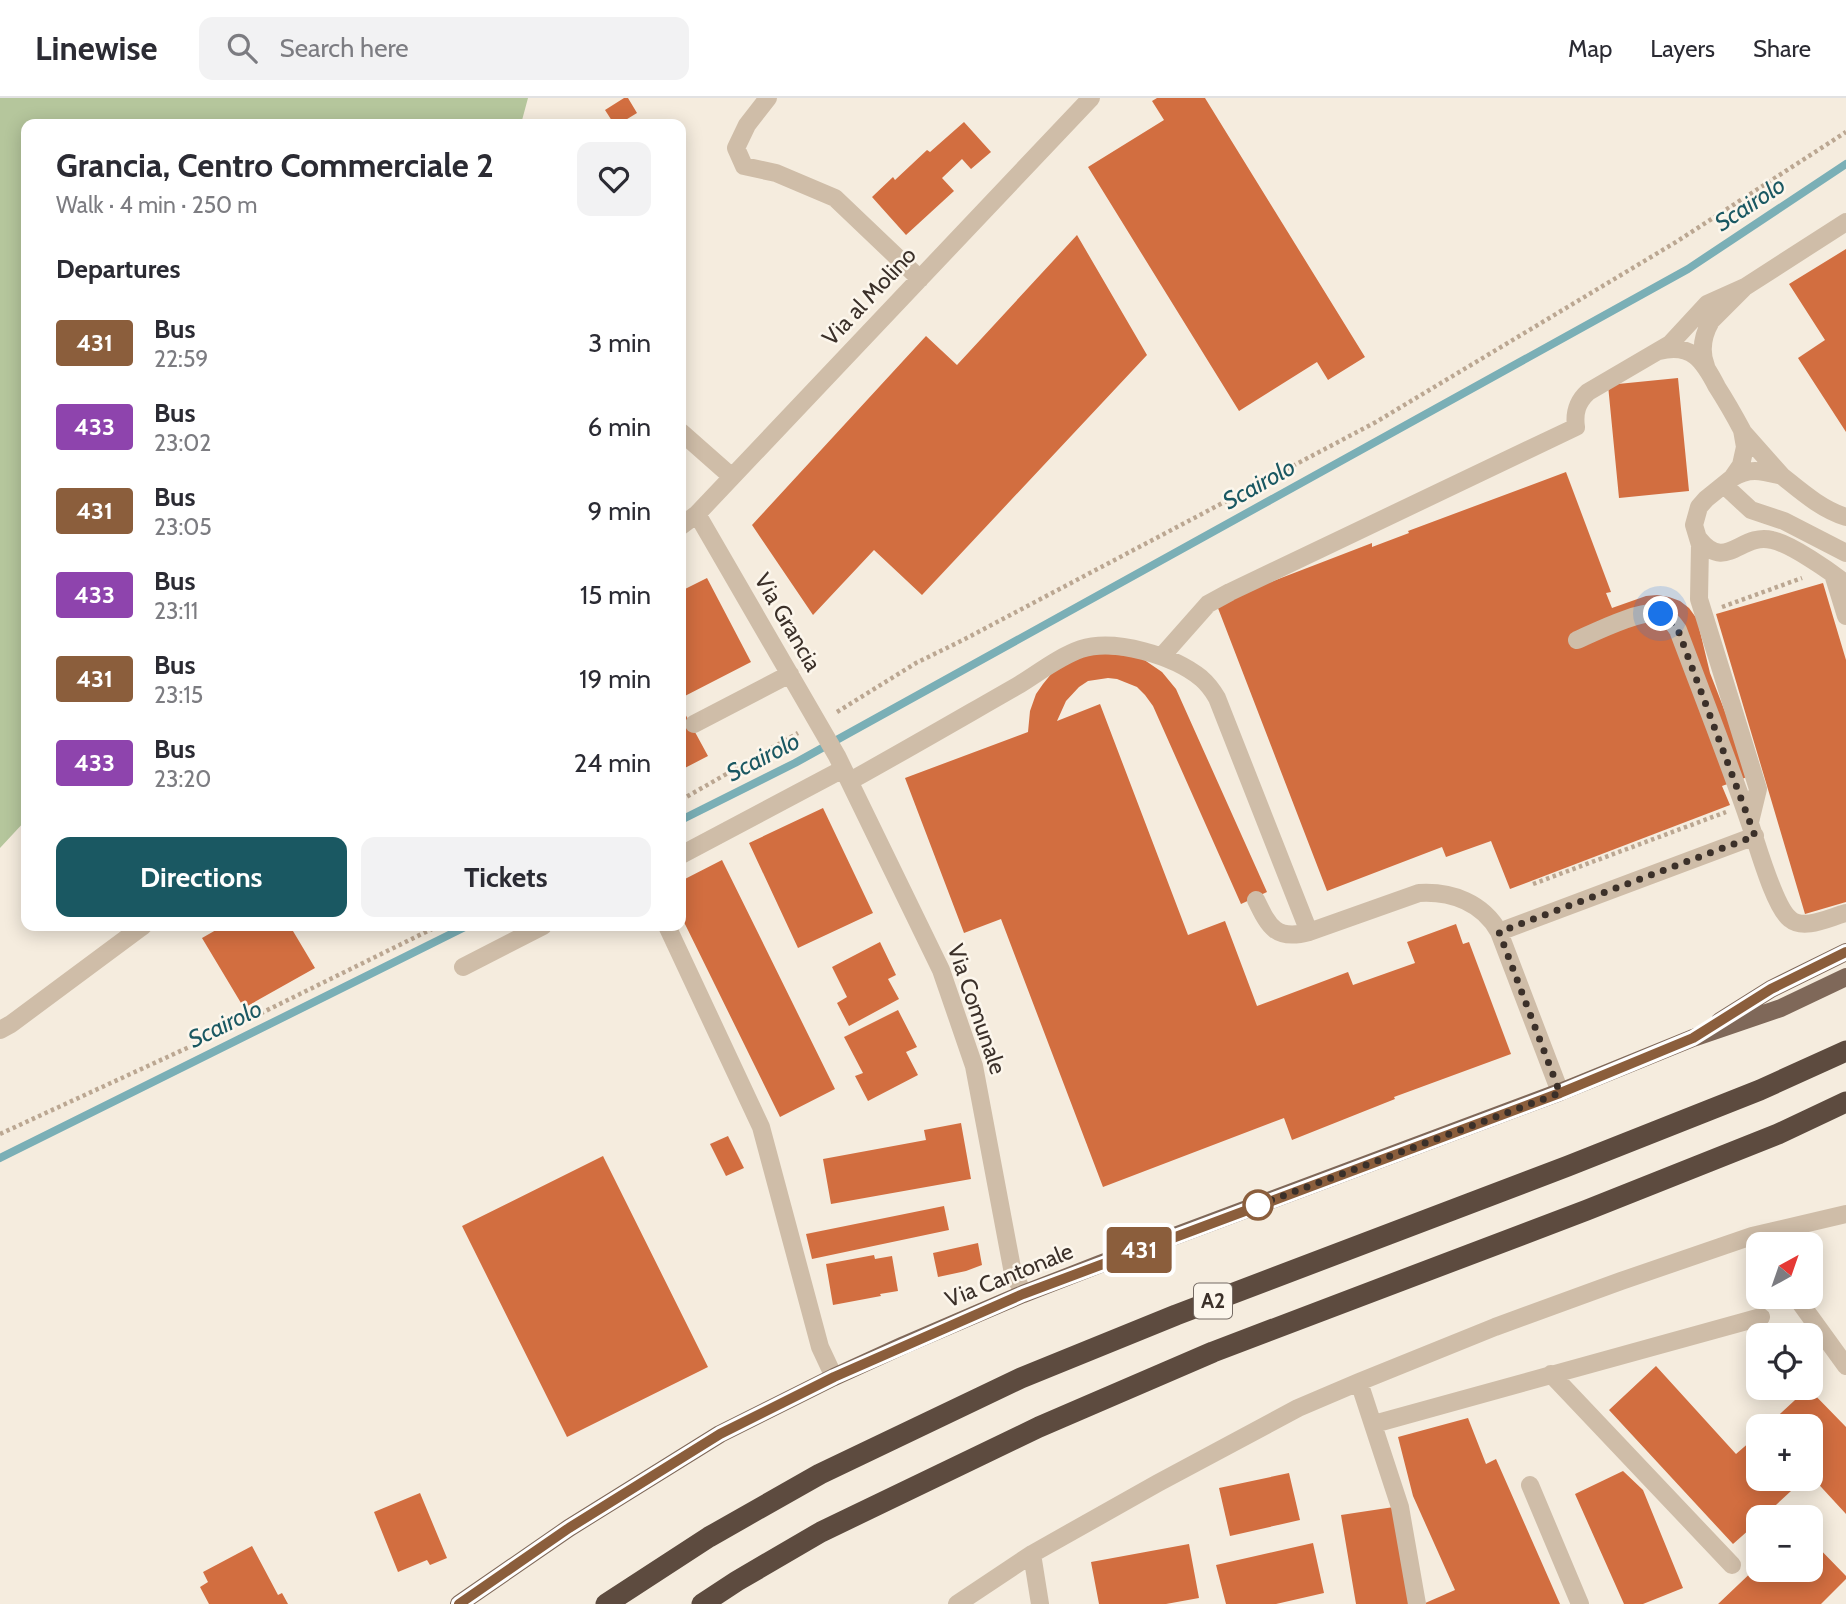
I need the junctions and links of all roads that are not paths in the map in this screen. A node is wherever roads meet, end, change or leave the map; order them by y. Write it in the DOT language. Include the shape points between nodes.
graph roads {
  1 [pos="768,98"];
  2 [pos="1091,98"];
  3 [pos="1846,222"];
  4 [pos="920,279"];
  5 [pos="1745,287"];
  6 [pos="1659,351"];
  7 [pos="1706,366"];
  8 [pos="1742,430"];
  9 [pos="686,436"];
  10 [pos="1782,476"];
  11 [pos="732,477"];
  12 [pos="1728,482"];
  13 [pos="697,514"];
  14 [pos="1846,517"];
  15 [pos="686,522"];
  16 [pos="1699,539"];
  17 [pos="1844,551"];
  18 [pos="1840,579"];
  19 [pos="1846,616"];
  20 [pos="1577,640"];
  21 [pos="1162,656"];
  22 [pos="790,674"];
  23 [pos="694,724"];
  24 [pos="843,769"];
  25 [pos="1752,829"];
  26 [pos="686,852"];
  27 [pos="1256,900"];
  28 [pos="1846,913"];
  29 [pos="136,931"];
  30 [pos="533,931"];
  31 [pos="669,931"];
  32 [pos="1308,932"];
  33 [pos="1499,932"];
  34 [pos="1846,952"];
  35 [pos="463,967"];
  36 [pos="1846,977"];
  37 [pos="0,1030"];
  38 [pos="1693,1038"];
  39 [pos="1846,1051"];
  40 [pos="1560,1093"];
  41 [pos="1846,1102"];
  42 [pos="1846,1214"];
  43 [pos="1785,1232"];
  44 [pos="1746,1244"];
  45 [pos="1023,1294"];
  46 [pos="1805,1309"];
  47 [pos="1760,1317"];
  48 [pos="1846,1366"];
  49 [pos="1551,1374"];
  50 [pos="834,1377"];
  51 [pos="1359,1382"];
  52 [pos="1374,1424"];
  53 [pos="1530,1485"];
  54 [pos="1032,1554"];
  55 [pos="1732,1565"];
  56 [pos="459,1604"];
  57 [pos="606,1604"];
  58 [pos="702,1604"];
  59 [pos="957,1604"];
  60 [pos="1040,1604"];
  61 [pos="1417,1604"];
  62 [pos="1580,1604"];
  1 -- 4 [label="street" via="736,148 744,166 776,173 835,198"];
  2 -- 4 [label="street, Via al Molino"];
  3 -- 5 [label="street"];
  4 -- 11 [label="street, Via al Molino"];
  5 -- 6 [label="street" via="1707,304"];
  5 -- 7 [label="street" via="1707,327 1703,342"];
  6 -- 7 [label="street" via="1681,349"];
  6 -- 21 [label="street" via="1581,398 1574,418 1576,427 1208,604"];
  7 -- 8 [label="street"];
  8 -- 10 [label="street"];
  8 -- 12 [label="street" via="1744,457"];
  9 -- 11 [label="street"];
  10 -- 12 [label="street" via="1752,470"];
  10 -- 14 [label="street" via="1815,502"];
  11 -- 13 [label="street, Via al Molino"];
  12 -- 16 [label="street" via="1699,507 1694,525"];
  12 -- 17 [label="street" via="1751,510"];
  13 -- 15 [label="street, Via al Molino"];
  13 -- 22 [label="street, Via Grancia"];
  16 -- 18 [label="street" via="1718,553 1754,539 1772,540"];
  16 -- 25 [label="street" via="1699,599 1758,789"];
  18 -- 19 [label="street"];
  20 -- 25 [label="street" via="1647,612 1661,614 1673,624"];
  21 -- 24 [label="street" via="1105,645 1081,649 1034,677"];
  21 -- 32 [label="street" via="1202,678 1217,698"];
  22 -- 23 [label="street"];
  22 -- 24 [label="street, Via Grancia"];
  24 -- 26 [label="street"];
  24 -- 45 [label="street, Via Comunale" via="941,971 974,1066 1012,1268"];
  25 -- 28 [label="street" via="1779,905 1789,919 1808,923"];
  25 -- 33 [label="street"];
  27 -- 32 [label="street" via="1278,932 1290,936"];
  29 -- 37 [label="street"];
  30 -- 35 [label="street"];
  31 -- 50 [label="street" via="761,1128 820,1347"];
  32 -- 33 [label="street" via="1419,893 1467,901 1489,916"];
  33 -- 40 [label="street"];
  34 -- 38 [label="main road, Via Cantonale" via="1771,989"];
  36 -- 38 [label="main road, Via Cantonale" via="1781,1008"];
  38 -- 40 [label="main road, Via Cantonale"];
  39 -- 57 [label="highway, A2" via="1568,1166 1021,1378 820,1474 709,1537"];
  40 -- 45 [label="main road, Via Cantonale"];
  41 -- 58 [label="highway, A2" via="1587,1210 1213,1352 1039,1427 821,1532"];
  42 -- 43 [label="street"];
  44 -- 51 [label="street" via="1621,1281"];
  45 -- 50 [label="main road, Via Cantonale"];
  46 -- 48 [label="street"];
  47 -- 49 [label="street"];
  49 -- 52 [label="street"];
  49 -- 55 [label="street"];
  50 -- 56 [label="main road, Via Cantonale" via="720,1434 569,1528"];
  51 -- 52 [label="street"];
  51 -- 54 [label="street" via="1298,1408"];
  52 -- 61 [label="street" via="1400,1507"];
  53 -- 62 [label="street"];
  54 -- 59 [label="street"];
  54 -- 60 [label="street"];
}
